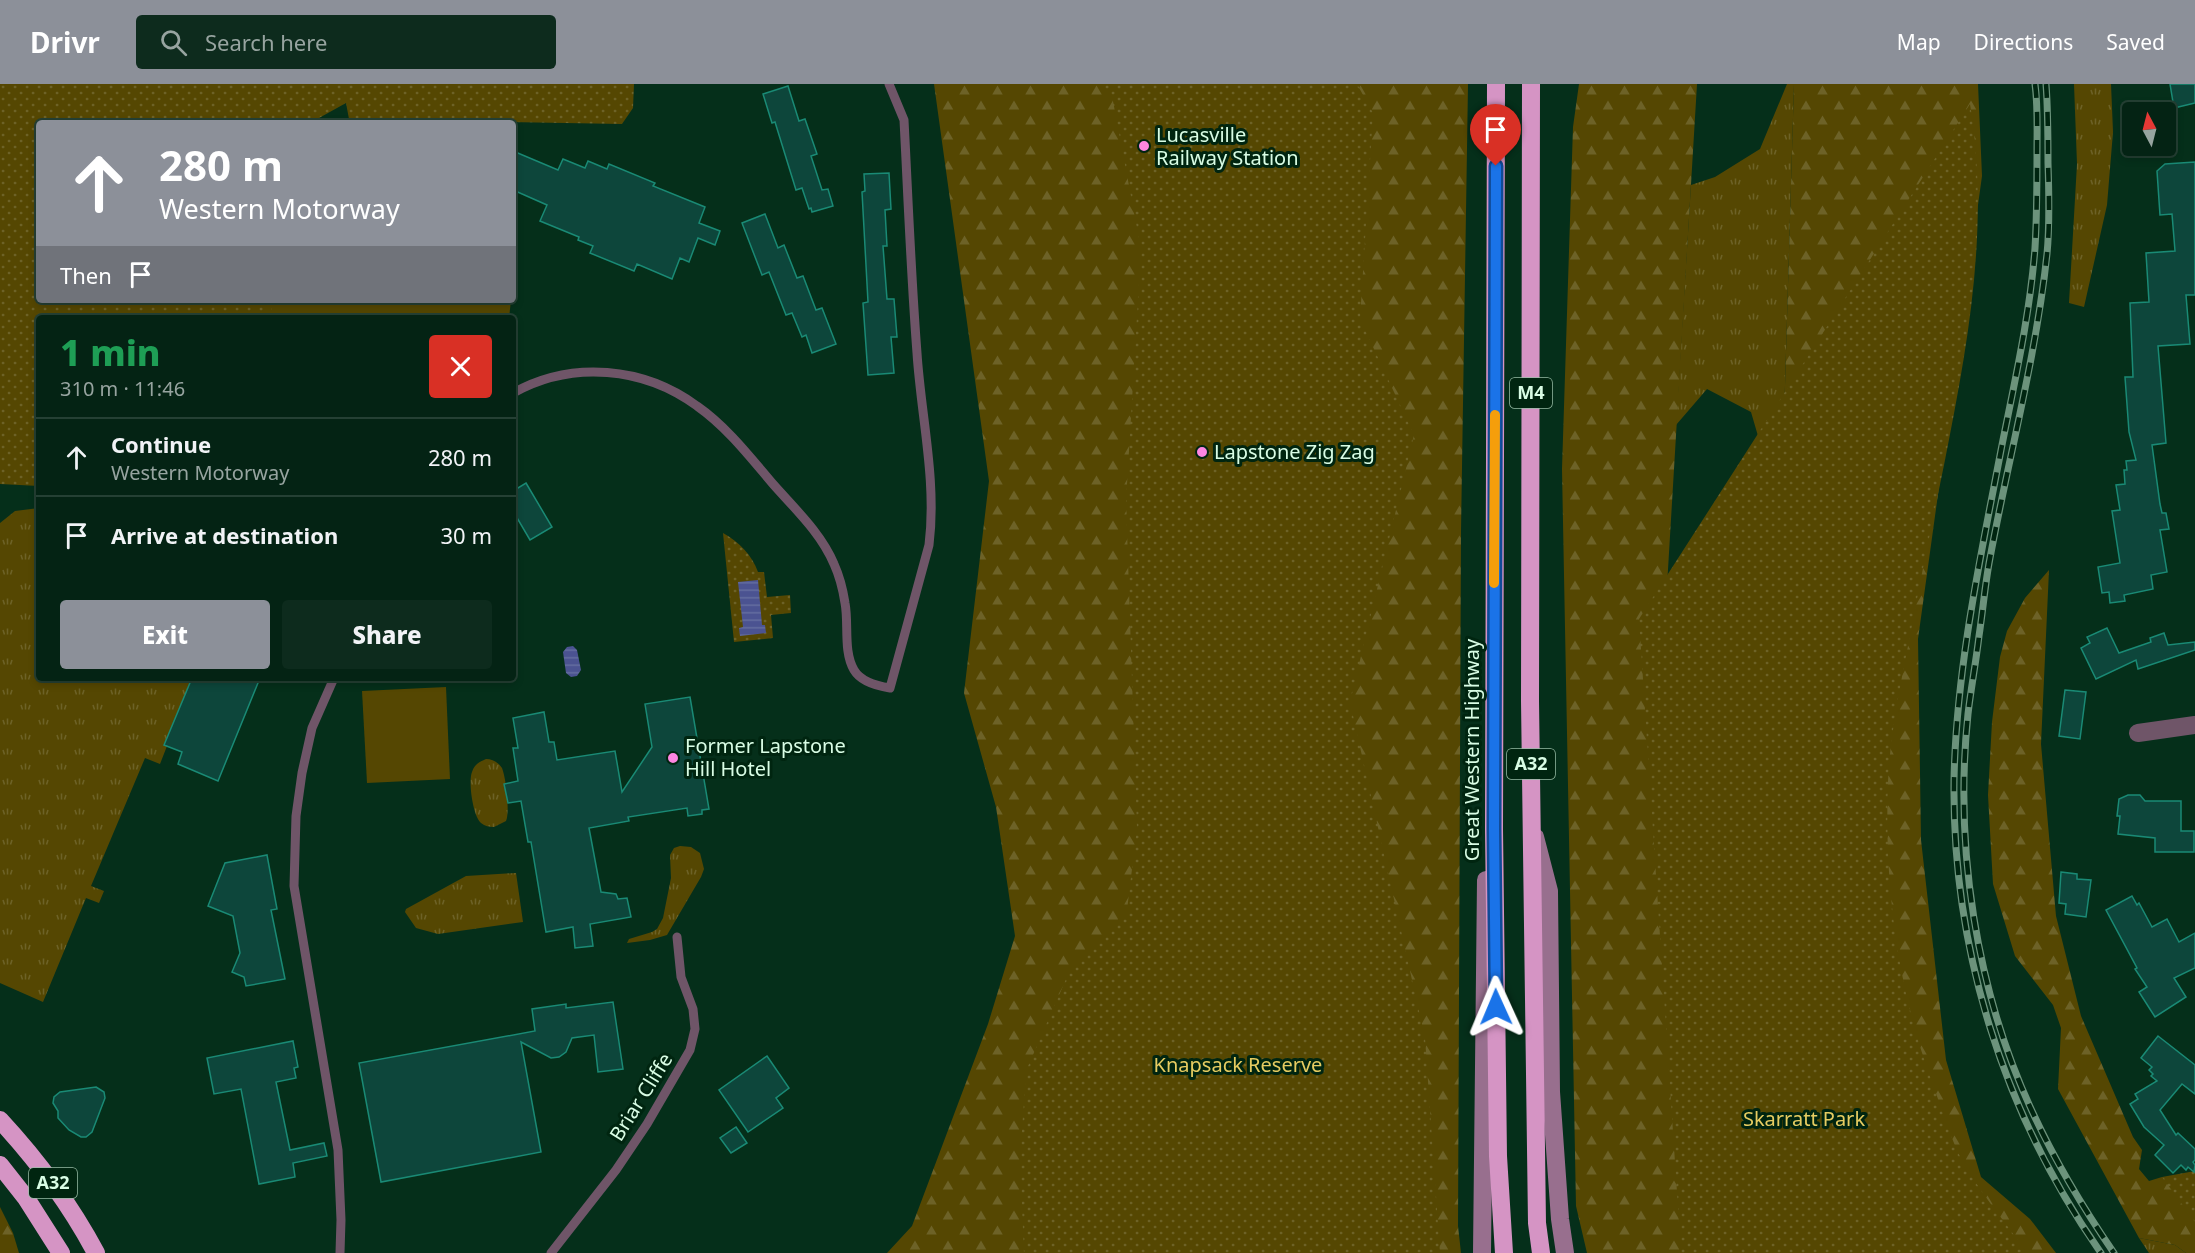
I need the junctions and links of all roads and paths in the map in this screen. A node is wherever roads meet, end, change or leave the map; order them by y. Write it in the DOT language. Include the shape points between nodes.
graph roads {
  1 [pos="889,84"];
  2 [pos="1496,84"];
  3 [pos="1531,84"];
  4 [pos="516,392"];
  5 [pos="333,681"];
  6 [pos="1530,701"];
  7 [pos="2195,725"];
  8 [pos="2138,734"];
  9 [pos="1532,826"];
  10 [pos="1494,829"];
  11 [pos="677,938"];
  12 [pos="0,1120"];
  13 [pos="0,1165"];
  14 [pos="61,1253"];
  15 [pos="96,1253"];
  16 [pos="340,1253"];
  17 [pos="551,1253"];
  18 [pos="1482,1253"];
  19 [pos="1504,1253"];
  20 [pos="1540,1253"];
  21 [pos="1565,1253"];
  1 -- 4 [label="lane" via="904,120 917,354 932,526 890,688 876,686 853,667 845,602 828,551 730,435 699,407 655,382 608,372 558,376"];
  2 -- 10 [label="highway, Great Western Highway / A32"];
  3 -- 6 [label="highway, M4"];
  5 -- 16 [label="lane" via="312,728 302,773 294,886 339,1158"];
  6 -- 9 [label="highway, A32"];
  7 -- 8 [label="street"];
  9 -- 20 [label="highway, A32"];
  9 -- 21 [label="main road" via="1549,891 1551,1092"];
  10 -- 18 [label="main road" via="1486,880"];
  10 -- 19 [label="highway, Great Western Highway / A32" via="1498,1156"];
  11 -- 17 [label="lane, Briar Cliffe" via="681,978 693,1009 695,1029 690,1050 616,1170"];
  12 -- 15 [label="highway, A32" via="56,1186"];
  13 -- 14 [label="highway, A32"];
}
